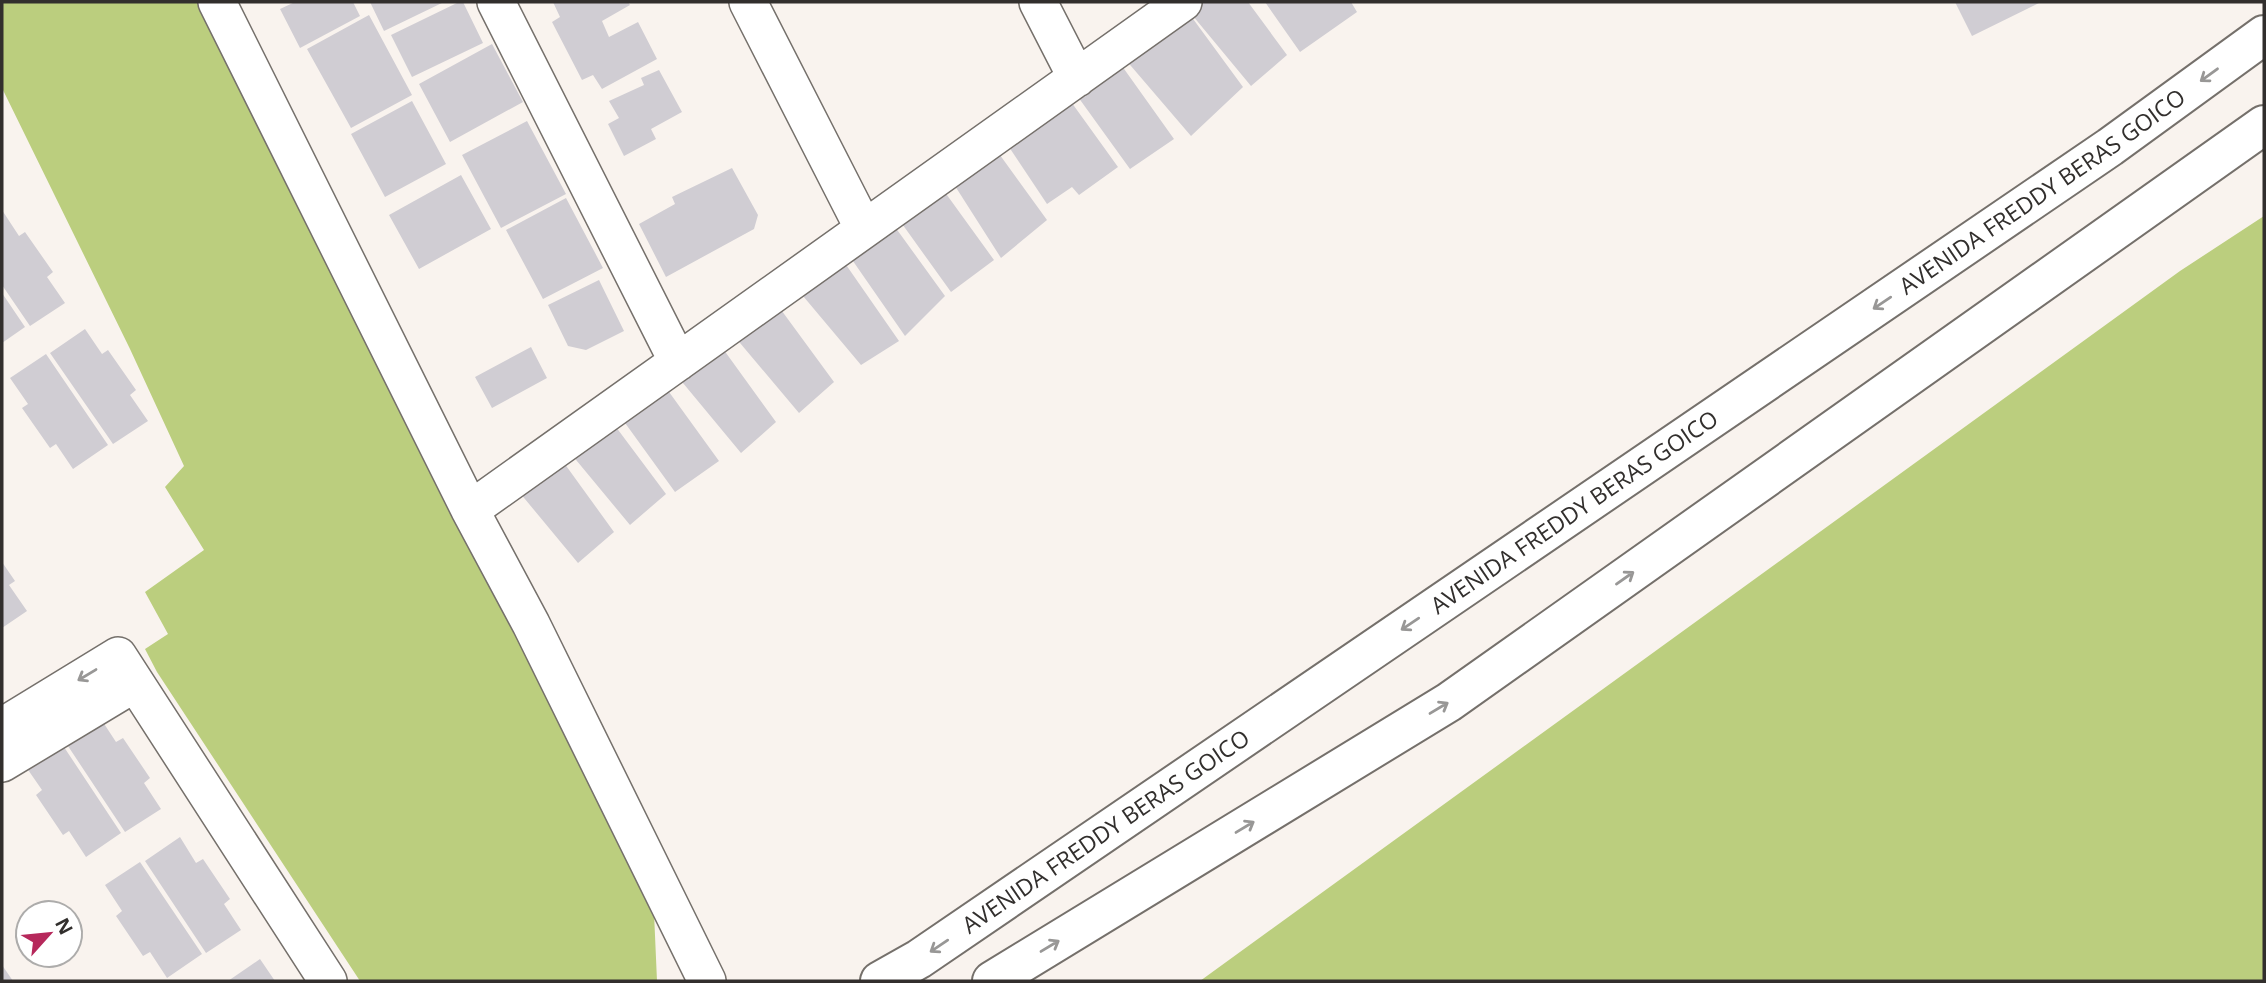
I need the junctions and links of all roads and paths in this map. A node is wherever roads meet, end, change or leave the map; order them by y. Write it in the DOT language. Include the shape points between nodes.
graph roads {
  1 [pos="217,2"];
  2 [pos="496,2"];
  3 [pos="748,2"];
  4 [pos="1038,2"];
  5 [pos="1183,2"];
  6 [pos="2264,35"];
  7 [pos="1077,78"];
  8 [pos="2264,125"];
  9 [pos="864,229"];
  10 [pos="678,362"];
  11 [pos="470,510"];
  12 [pos="135,683"];
  13 [pos="2,727"];
  14 [pos="2,764"];
  15 [pos="328,981"];
  16 [pos="707,981"];
  17 [pos="880,981"];
  18 [pos="992,981"];
  1 -- 11 [label="street"];
  2 -- 10 [label="street"];
  3 -- 9 [label="street"];
  4 -- 7 [label="street"];
  5 -- 7 [label="street"];
  6 -- 17 [label="main road, AVENIDA FREDDY BERAS GOICO, one-way" via="2052,187 919,959"];
  7 -- 9 [label="street"];
  18 -- 8 [label="main road, one-way" via="1449,702"];
  9 -- 10 [label="street"];
  10 -- 11 [label="street"];
  11 -- 16 [label="street"];
  12 -- 13 [label="street, one-way" via="118,656"];
  12 -- 14 [label="street"];
  12 -- 15 [label="street"];
}
